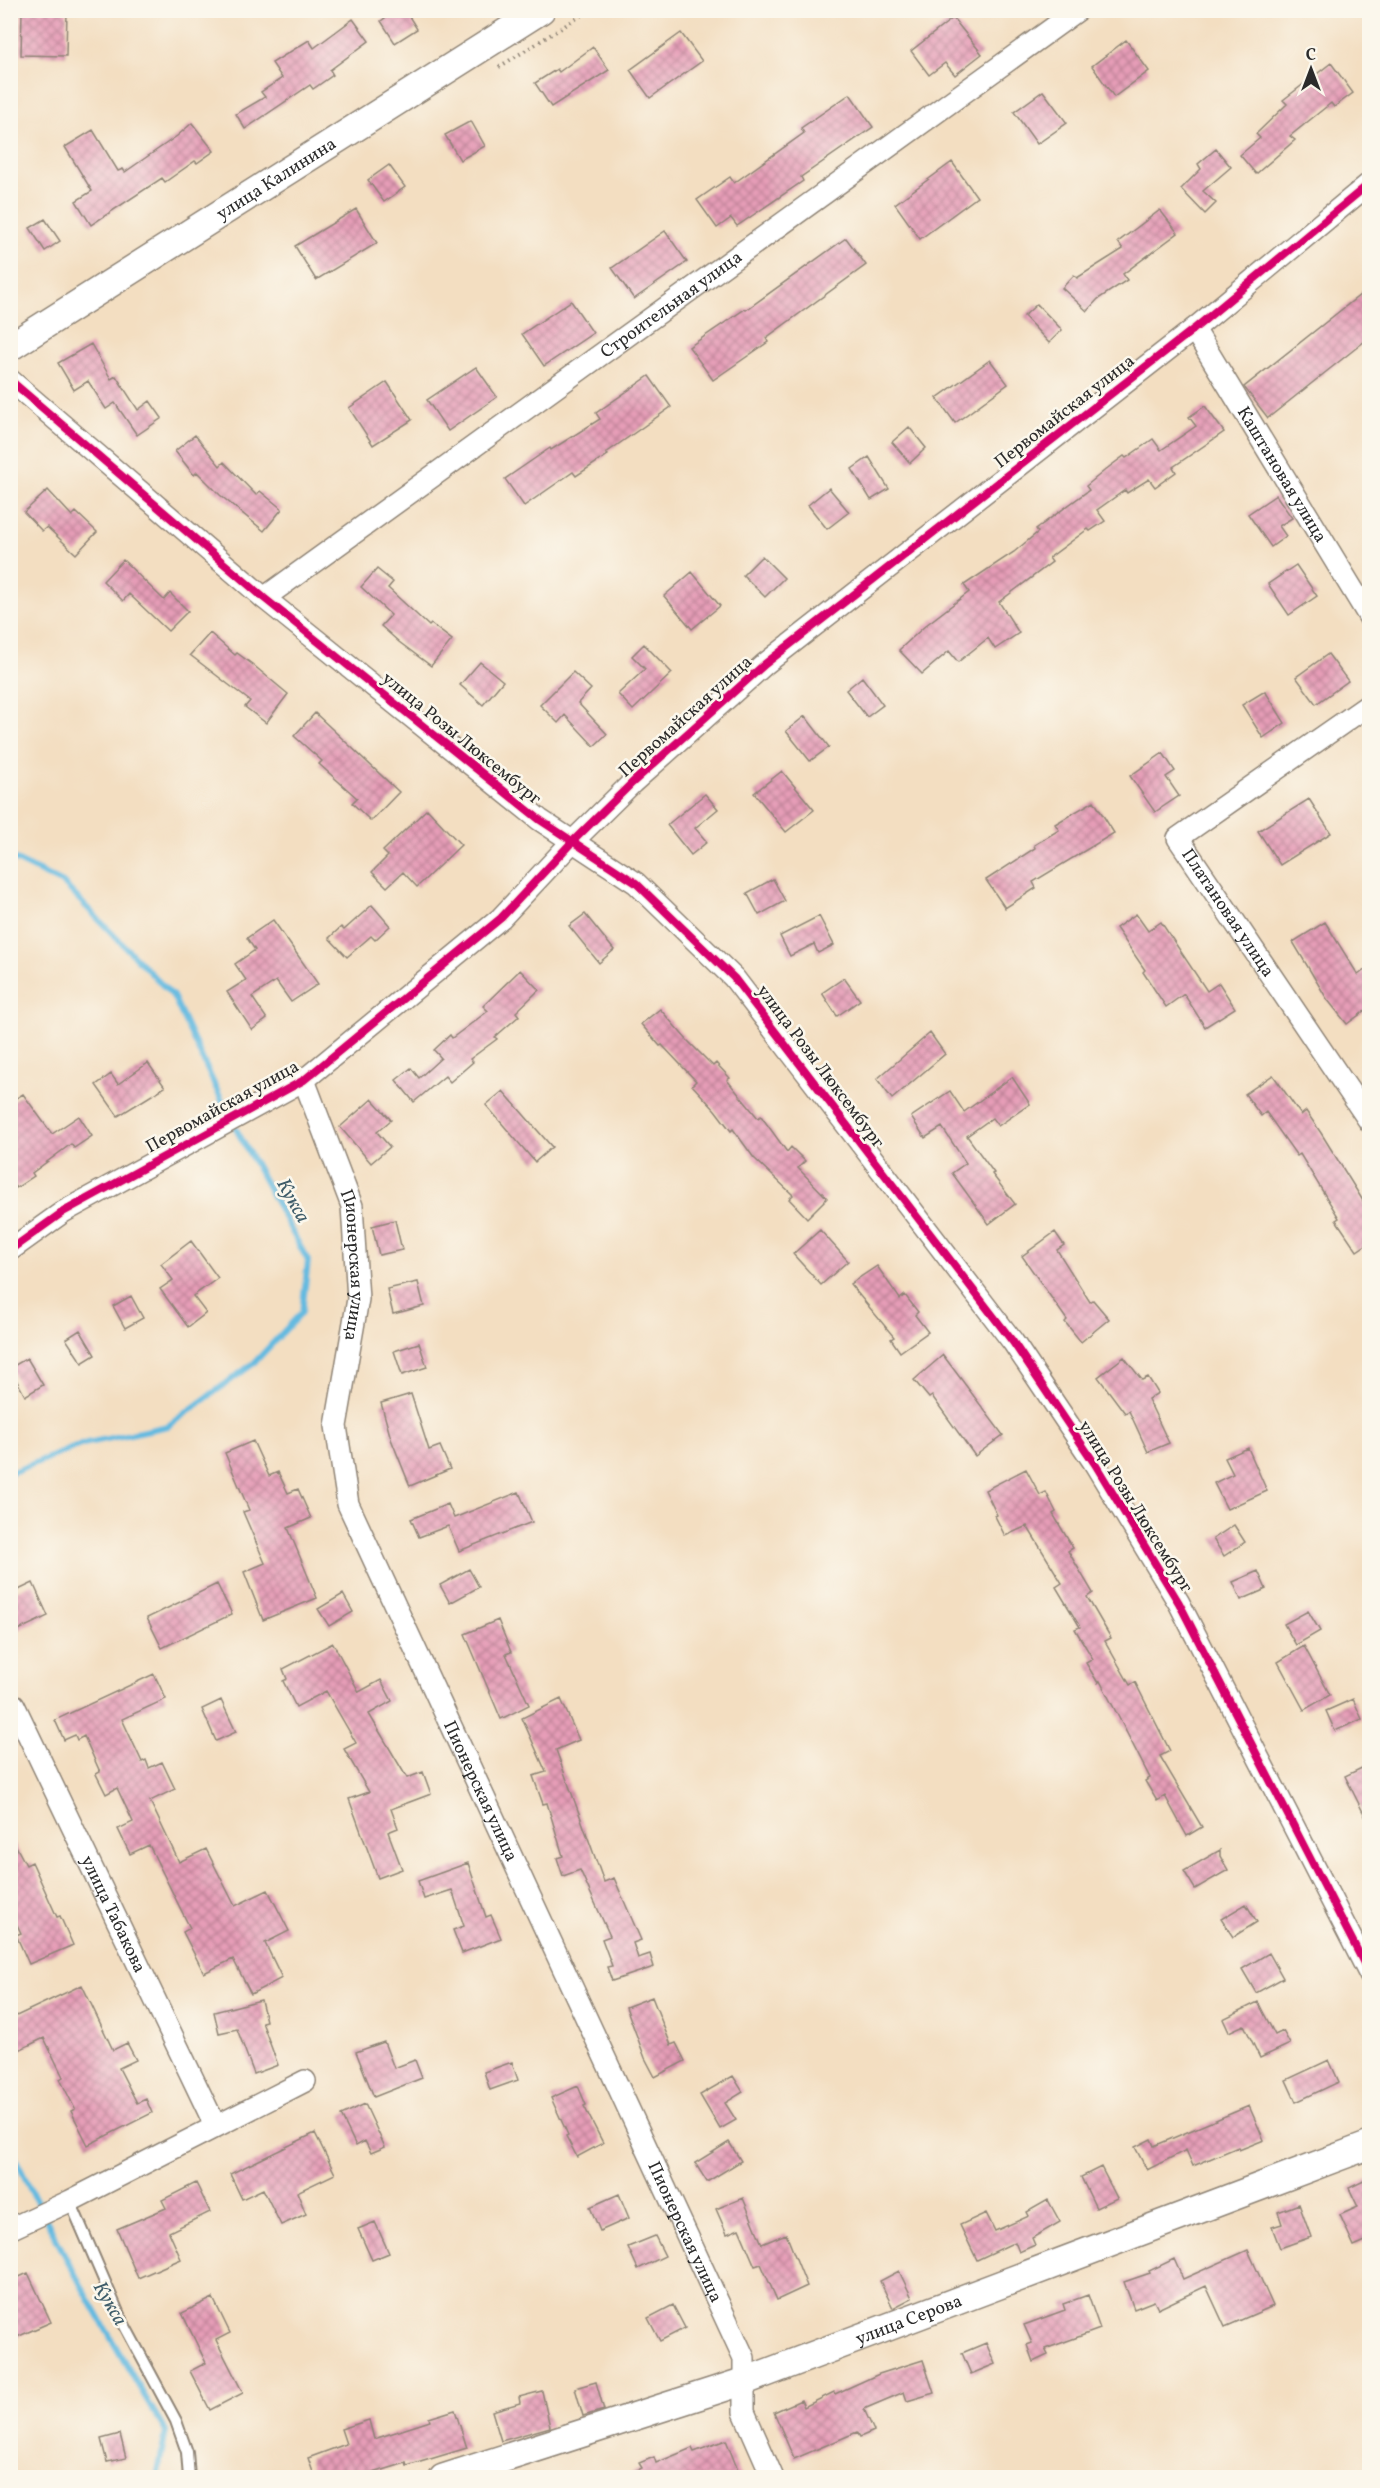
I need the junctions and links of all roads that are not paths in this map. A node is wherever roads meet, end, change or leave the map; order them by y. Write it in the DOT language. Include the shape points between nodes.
graph roads {
  1 [pos="541,10"];
  2 [pos="1078,10"];
  3 [pos="1370,183"];
  4 [pos="1194,329"];
  5 [pos="10,347"];
  6 [pos="10,380"];
  7 [pos="264,598"];
  8 [pos="1370,618"];
  9 [pos="1370,704"];
  10 [pos="572,842"];
  11 [pos="304,1080"];
  12 [pos="1370,1122"];
  13 [pos="10,1250"];
  14 [pos="10,1707"];
  15 [pos="1370,1976"];
  16 [pos="305,2080"];
  17 [pos="215,2126"];
  18 [pos="1370,2145"];
  19 [pos="70,2201"];
  20 [pos="10,2229"];
  21 [pos="745,2381"];
  22 [pos="189,2478"];
  23 [pos="443,2478"];
  24 [pos="773,2478"];
  1 -- 5 [label="street, улица Калинина"];
  2 -- 7 [label="street, Строительная улица"];
  3 -- 4 [label="street, Первомайская улица"];
  4 -- 8 [label="street, Каштановая улица"];
  4 -- 10 [label="street, Первомайская улица" via="765,664"];
  6 -- 7 [label="street, улица Розы Люксембург"];
  7 -- 10 [label="street, улица Розы Люксембург"];
  9 -- 12 [label="street, Платановая улица" via="1178,838"];
  10 -- 11 [label="street, Первомайская улица" via="501,918"];
  10 -- 15 [label="street, улица Розы Люксембург" via="636,883 734,978 1013,1342 1095,1464 1179,1603"];
  11 -- 13 [label="street, Первомайская улица" via="63,1212"];
  11 -- 21 [label="street, Пионерская улица" via="352,1206 358,1299 336,1426 348,1504 744,2358"];
  14 -- 17 [label="street, улица Табакова" via="14,1705"];
  16 -- 17 [label="street"];
  17 -- 19 [label="street"];
  18 -- 21 [label="street, улица Серова"];
  19 -- 20 [label="street"];
  19 -- 22 [label="lane" via="120,2317 176,2421 187,2452"];
  21 -- 23 [label="street, улица Серова"];
  21 -- 24 [label="street, Пионерская улица" via="744,2412"];
}
